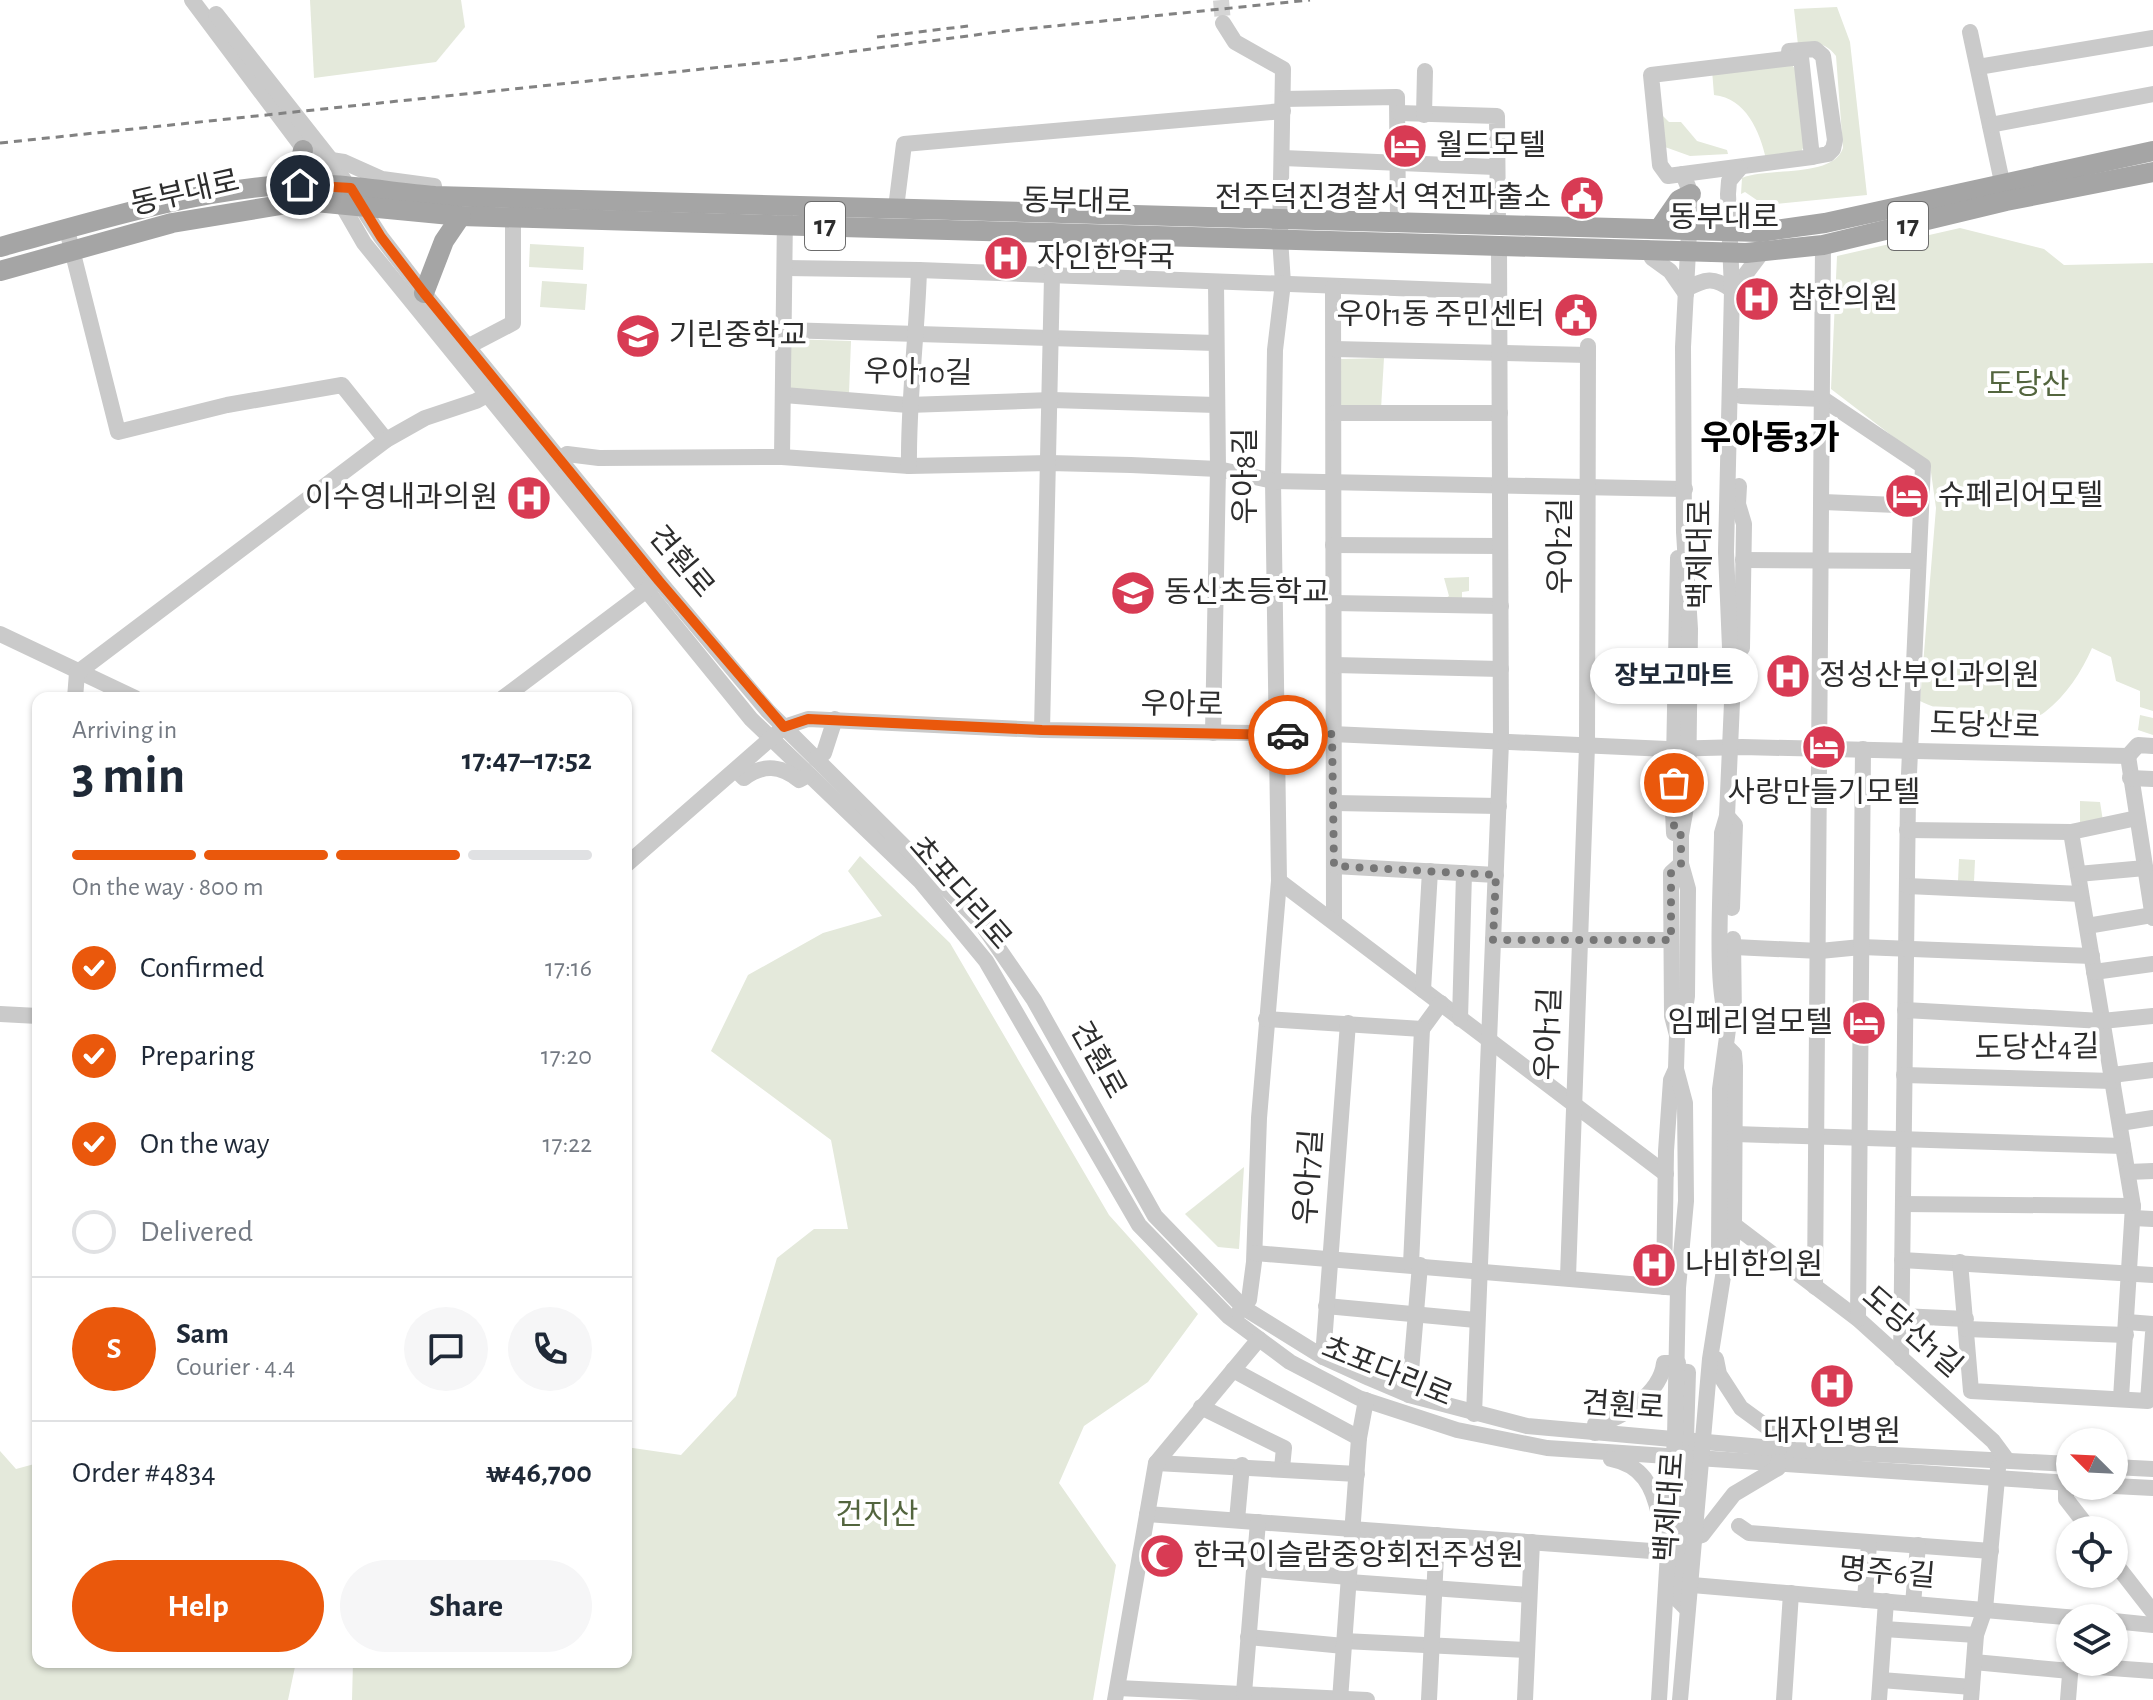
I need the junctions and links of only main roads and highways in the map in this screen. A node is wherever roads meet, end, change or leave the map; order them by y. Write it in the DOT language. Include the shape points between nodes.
graph roads {
  1 [pos="303,150"];
  2 [pos="2153,151"];
  3 [pos="2153,172"];
  4 [pos="1687,184"];
  5 [pos="284,185"];
  6 [pos="352,199"];
  7 [pos="461,216"];
  8 [pos="1280,228"];
  9 [pos="1659,229"];
  10 [pos="1498,235"];
  11 [pos="1690,240"];
  12 [pos="0,247"];
  13 [pos="0,271"];
  14 [pos="424,293"];
  1 -- 5 [label="main road" via="299,170"];
  2 -- 11 [label="main road, 동부대로 / 17" via="1825,223 1729,231"];
  3 -- 11 [label="main road, 동부대로 / 17" via="1823,245 1730,252"];
  4 -- 9 [label="main road"];
  5 -- 6 [label="main road, 동부대로 / 17" via="330,184"];
  5 -- 12 [label="main road, 동부대로 / 17" via="217,193"];
  6 -- 7 [label="main road, 동부대로 / 17"];
  6 -- 8 [label="main road, 동부대로 / 17" via="786,204"];
  6 -- 13 [label="main road, 동부대로 / 17" via="305,201 172,223"];
  7 -- 8 [label="main road, 동부대로 / 17" via="1053,231"];
  7 -- 14 [label="main road" via="444,241"];
  8 -- 10 [label="main road, 동부대로 / 17"];
  8 -- 10 [label="main road, 동부대로 / 17" via="1398,222"];
  9 -- 10 [label="main road, 동부대로 / 17"];
  9 -- 11 [label="main road, 동부대로 / 17"];
  10 -- 11 [label="main road, 동부대로 / 17" via="1647,248"];
}
